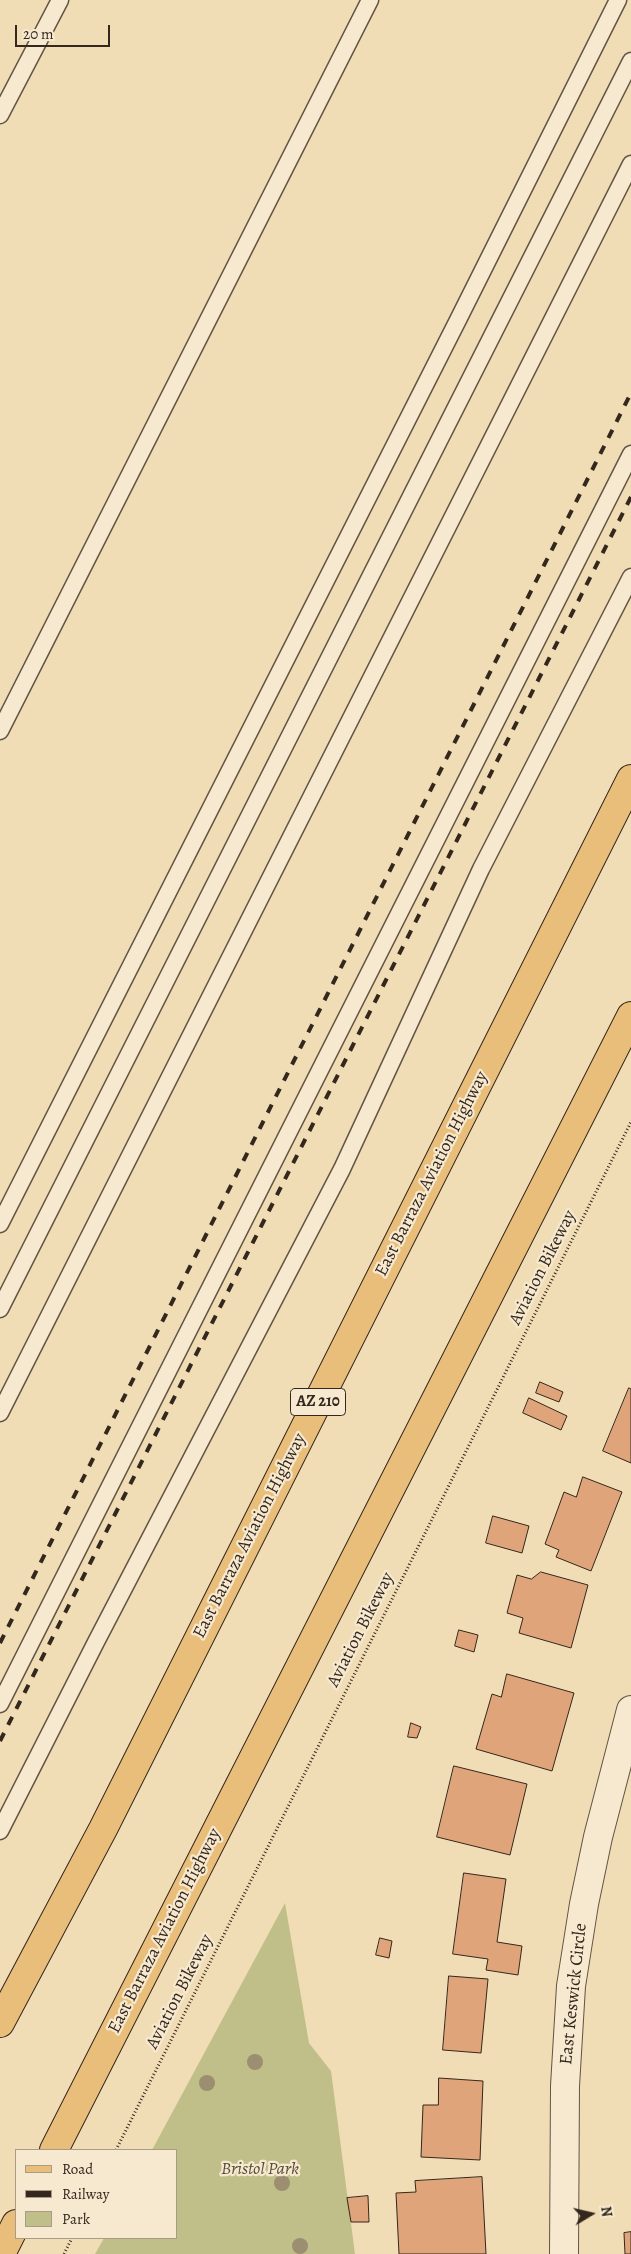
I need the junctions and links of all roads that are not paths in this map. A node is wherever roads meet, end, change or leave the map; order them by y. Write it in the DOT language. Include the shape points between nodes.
graph roads {
  1 [pos="60,0"];
  2 [pos="370,0"];
  3 [pos="618,0"];
  4 [pos="631,61"];
  5 [pos="0,115"];
  6 [pos="631,164"];
  7 [pos="631,454"];
  8 [pos="631,577"];
  9 [pos="0,731"];
  10 [pos="631,779"];
  11 [pos="631,1016"];
  12 [pos="0,1224"];
  13 [pos="0,1309"];
  14 [pos="0,1412"];
  15 [pos="0,1704"];
  16 [pos="631,1710"];
  17 [pos="0,1831"];
  18 [pos="0,2023"];
  19 [pos="55,2149"];
  20 [pos="15,2226"];
  21 [pos="1,2254"];
  22 [pos="564,2254"];
  1 -- 5 [label="lane"];
  2 -- 9 [label="lane"];
  3 -- 12 [label="lane"];
  4 -- 13 [label="lane"];
  6 -- 14 [label="lane"];
  7 -- 15 [label="lane"];
  8 -- 17 [label="lane" via="481,869 342,1169"];
  10 -- 18 [label="main road, East Barraza Aviation Highway / AZ 210" via="103,1829"];
  11 -- 19 [label="main road, East Barraza Aviation Highway"];
  16 -- 22 [label="street, East Keswick Circle" via="598,1837 571,1986 565,2086"];
  20 -- 21 [label="main road"];
}
